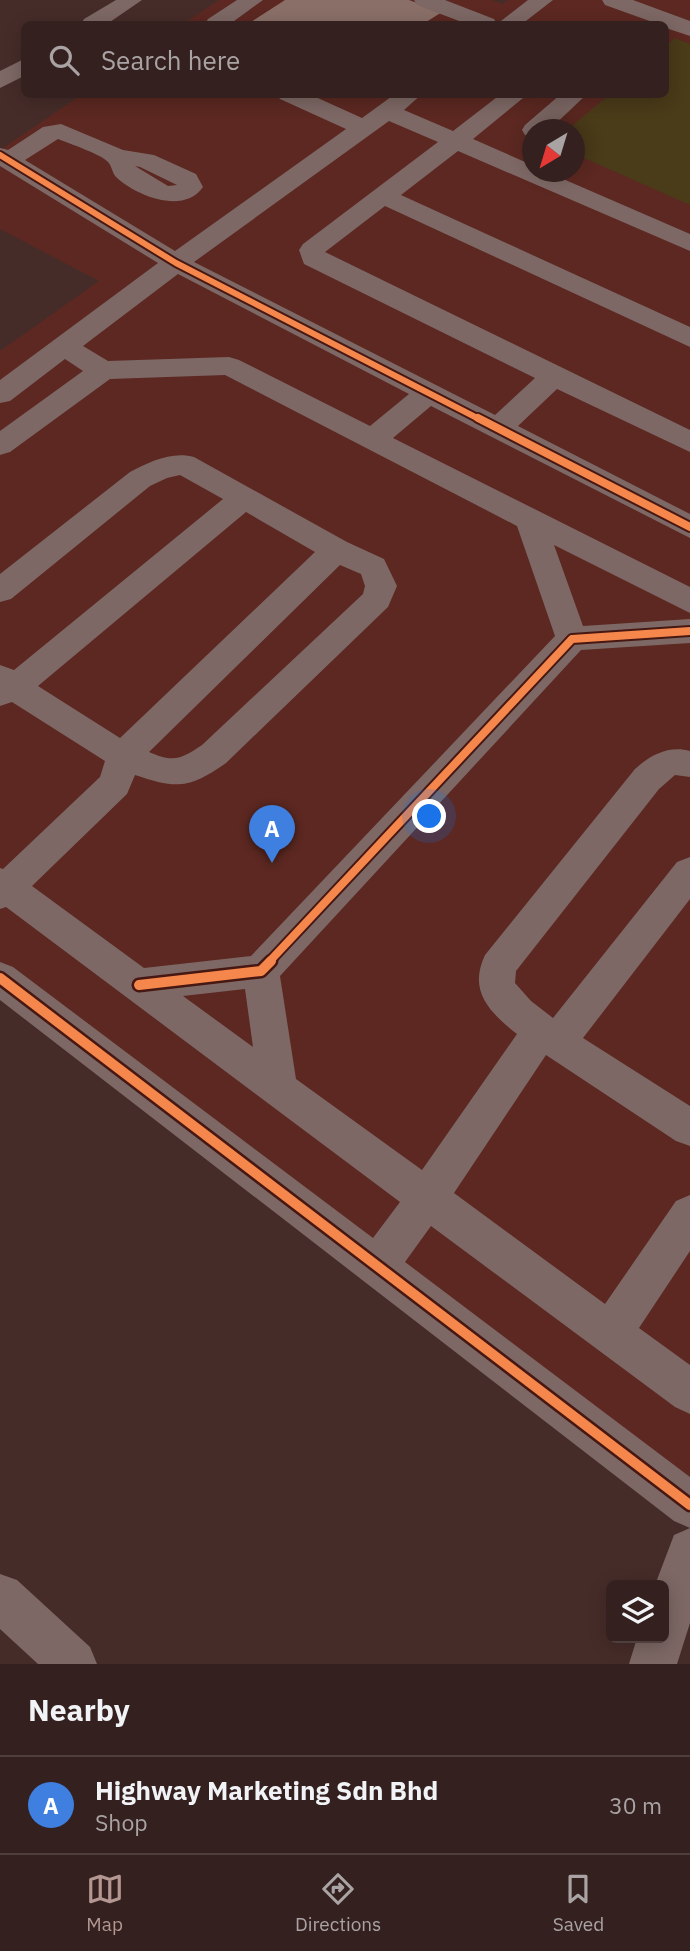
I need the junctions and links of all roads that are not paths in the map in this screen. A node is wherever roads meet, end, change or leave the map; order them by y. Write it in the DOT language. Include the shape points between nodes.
graph roads {
  1 [pos="131,0"];
  2 [pos="253,0"];
  3 [pos="425,0"];
  4 [pos="542,0"];
  5 [pos="628,2"];
  6 [pos="488,15"];
  7 [pos="514,20"];
  8 [pos="97,21"];
  9 [pos="221,21"];
  10 [pos="612,21"];
  11 [pos="662,21"];
  12 [pos="669,23"];
  13 [pos="690,29"];
  14 [pos="21,68"];
  15 [pos="0,81"];
  16 [pos="297,98"];
  17 [pos="405,98"];
  18 [pos="512,98"];
  19 [pos="571,98"];
  20 [pos="387,111"];
  21 [pos="546,119"];
  22 [pos="363,128"];
  23 [pos="522,139"];
  24 [pos="456,141"];
  25 [pos="118,157"];
  26 [pos="4,158"];
  27 [pos="497,160"];
  28 [pos="383,196"];
  29 [pos="690,243"];
  30 [pos="176,263"];
  31 [pos="690,338"];
  32 [pos="64,347"];
  33 [pos="103,370"];
  34 [pos="554,376"];
  35 [pos="429,393"];
  36 [pos="0,394"];
  37 [pos="499,428"];
  38 [pos="373,439"];
  39 [pos="690,442"];
  40 [pos="0,445"];
  41 [pos="244,498"];
  42 [pos="530,520"];
  43 [pos="690,527"];
  44 [pos="336,550"];
  45 [pos="0,591"];
  46 [pos="690,601"];
  47 [pos="690,631"];
  48 [pos="572,639"];
  49 [pos="5,686"];
  50 [pos="123,756"];
  51 [pos="690,764"];
  52 [pos="690,872"];
  53 [pos="2,888"];
  54 [pos="261,971"];
  55 [pos="0,978"];
  56 [pos="139,985"];
  57 [pos="549,1036"];
  58 [pos="278,1087"];
  59 [pos="690,1128"];
  60 [pos="427,1198"];
  61 [pos="690,1214"];
  62 [pos="377,1266"];
  63 [pos="611,1333"];
  64 [pos="690,1392"];
  65 [pos="690,1505"];
  66 [pos="690,1551"];
  67 [pos="3,1607"];
  68 [pos="669,1615"];
  69 [pos="659,1643"];
  70 [pos="73,1664"];
  71 [pos="653,1664"];
  1 -- 8 [label="street"];
  2 -- 9 [label="street"];
  3 -- 6 [label="street"];
  4 -- 7 [label="street"];
  5 -- 10 [label="street"];
  5 -- 11 [label="street"];
  6 -- 7 [label="street"];
  12 -- 13 [label="street"];
  14 -- 15 [label="street"];
  16 -- 22 [label="street"];
  17 -- 20 [label="street"];
  18 -- 24 [label="street"];
  19 -- 21 [label="street"];
  20 -- 22 [label="street"];
  20 -- 24 [label="street"];
  22 -- 30 [label="street"];
  23 -- 27 [label="street"];
  24 -- 27 [label="street"];
  24 -- 28 [label="street"];
  25 -- 26 [label="street" via="61,131"];
  26 -- 30 [label="street"];
  27 -- 29 [label="street"];
  28 -- 31 [label="street"];
  28 -- 34 [label="street" via="312,250 313,258"];
  30 -- 32 [label="street"];
  30 -- 35 [label="street"];
  32 -- 33 [label="street"];
  32 -- 36 [label="street"];
  33 -- 38 [label="street" via="229,366"];
  33 -- 40 [label="street"];
  34 -- 37 [label="street"];
  34 -- 39 [label="street"];
  35 -- 37 [label="street"];
  35 -- 38 [label="street"];
  37 -- 43 [label="street"];
  38 -- 42 [label="street"];
  41 -- 44 [label="street"];
  41 -- 45 [label="street" via="184,464 159,469"];
  41 -- 49 [label="street"];
  42 -- 46 [label="street"];
  42 -- 48 [label="street"];
  44 -- 50 [label="street"];
  44 -- 50 [label="street" via="373,567 381,586 377,599 214,754 187,772 162,773"];
  47 -- 48 [label="street"];
  48 -- 54 [label="street"];
  49 -- 50 [label="street"];
  50 -- 53 [label="street" via="115,784"];
  51 -- 57 [label="street" via="673,761 647,779 498,966 496,988 518,1013"];
  52 -- 57 [label="street"];
  53 -- 56 [label="street"];
  54 -- 56 [label="street"];
  54 -- 58 [label="street"];
  55 -- 62 [label="street"];
  56 -- 58 [label="street"];
  57 -- 59 [label="street"];
  57 -- 60 [label="street"];
  58 -- 60 [label="street"];
  60 -- 62 [label="street"];
  60 -- 63 [label="street"];
  61 -- 63 [label="street"];
  62 -- 65 [label="street"];
  63 -- 64 [label="street"];
  66 -- 68 [label="street"];
  67 -- 70 [label="street"];
  69 -- 71 [label="street"];
}
